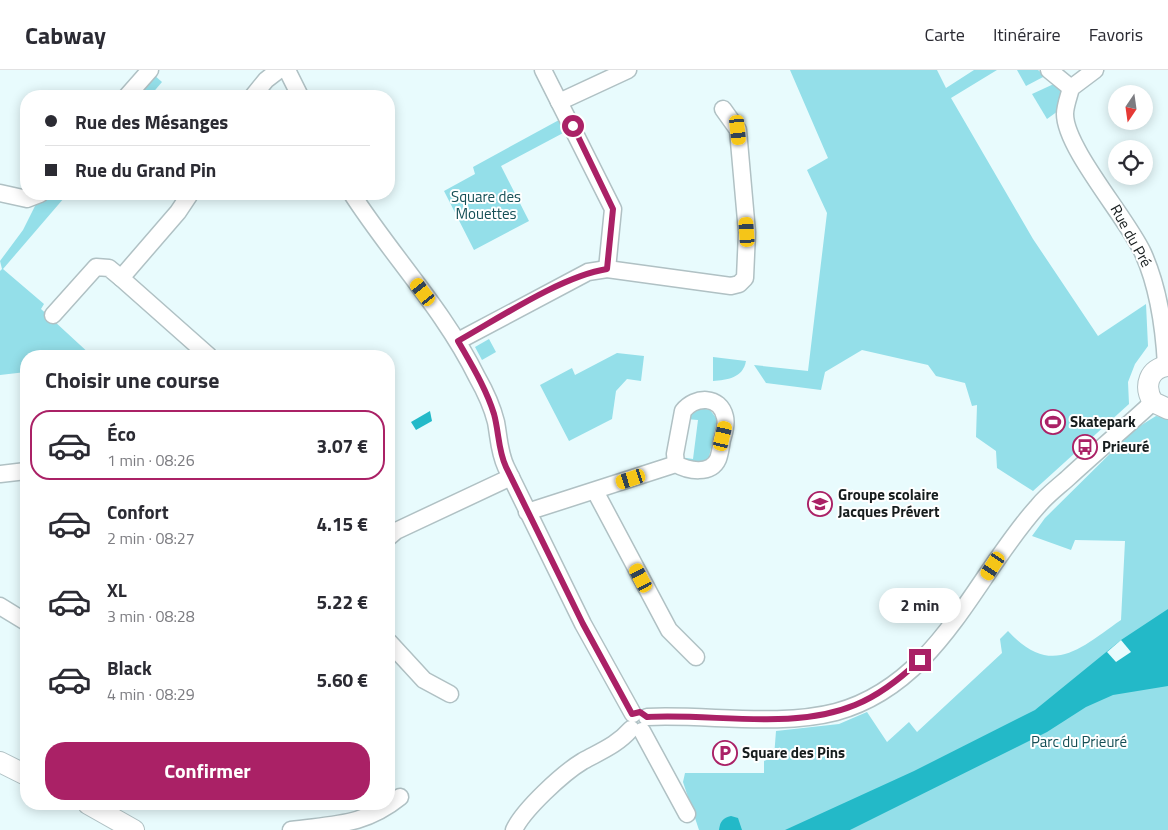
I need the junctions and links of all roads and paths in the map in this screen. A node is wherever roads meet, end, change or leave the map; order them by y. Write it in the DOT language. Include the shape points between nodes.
graph roads {
  1 [pos="150,70"];
  2 [pos="279,70"];
  3 [pos="286,70"];
  4 [pos="543,70"];
  5 [pos="628,70"];
  6 [pos="1049,70"];
  7 [pos="1096,70"];
  8 [pos="1071,88"];
  9 [pos="132,90"];
  10 [pos="258,90"];
  11 [pos="297,90"];
  12 [pos="559,102"];
  13 [pos="723,109"];
  14 [pos="0,194"];
  15 [pos="20,198"];
  16 [pos="186,200"];
  17 [pos="356,200"];
  18 [pos="607,269"];
  19 [pos="121,278"];
  20 [pos="53,315"];
  21 [pos="458,341"];
  22 [pos="202,350"];
  23 [pos="1167,366"];
  24 [pos="1160,405"];
  25 [pos="676,464"];
  26 [pos="20,472"];
  27 [pos="0,474"];
  28 [pos="511,477"];
  29 [pos="595,491"];
  30 [pos="527,512"];
  31 [pos="395,532"];
  32 [pos="0,606"];
  33 [pos="20,618"];
  34 [pos="395,649"];
  35 [pos="696,658"];
  36 [pos="450,694"];
  37 [pos="638,723"];
  38 [pos="0,762"];
  39 [pos="20,772"];
  40 [pos="400,797"];
  41 [pos="395,801"];
  42 [pos="99,810"];
  43 [pos="384,810"];
  44 [pos="687,814"];
  45 [pos="134,830"];
  46 [pos="291,830"];
  47 [pos="514,830"];
  1 -- 9 [label="street"];
  2 -- 10 [label="street"];
  3 -- 11 [label="street"];
  4 -- 12 [label="street"];
  5 -- 12 [label="street"];
  6 -- 8 [label="street"];
  7 -- 8 [label="street"];
  8 -- 23 [label="street, Rue du Pré" via="1065,113 1068,130 1142,251 1154,280"];
  12 -- 18 [label="street" via="613,209"];
  13 -- 18 [label="street" via="738,130 747,232 745,278 731,286"];
  14 -- 15 [label="street"];
  16 -- 19 [label="street"];
  17 -- 21 [label="street"];
  18 -- 21 [label="street" via="588,272 566,282"];
  19 -- 20 [label="street" via="110,268 96,268"];
  19 -- 22 [label="street"];
  21 -- 28 [label="street" via="490,402 501,454"];
  23 -- 24 [label="street" via="1154,371 1147,382 1147,389"];
  24 -- 37 [label="street" via="1038,505 948,631 898,680 878,694 845,709 805,717"];
  25 -- 29 [label="street"];
  26 -- 27 [label="street"];
  28 -- 30 [label="street"];
  28 -- 31 [label="street"];
  29 -- 30 [label="street"];
  29 -- 35 [label="street" via="669,630"];
  30 -- 37 [label="street" via="583,624"];
  32 -- 33 [label="street"];
  34 -- 36 [label="street" via="424,680"];
  37 -- 44 [label="street"];
  37 -- 47 [label="street" via="616,744 581,762 548,790 524,814"];
  38 -- 39 [label="street"];
  40 -- 41 [label="street"];
  42 -- 45 [label="street"];
  43 -- 46 [label="street" via="365,819"];
}
